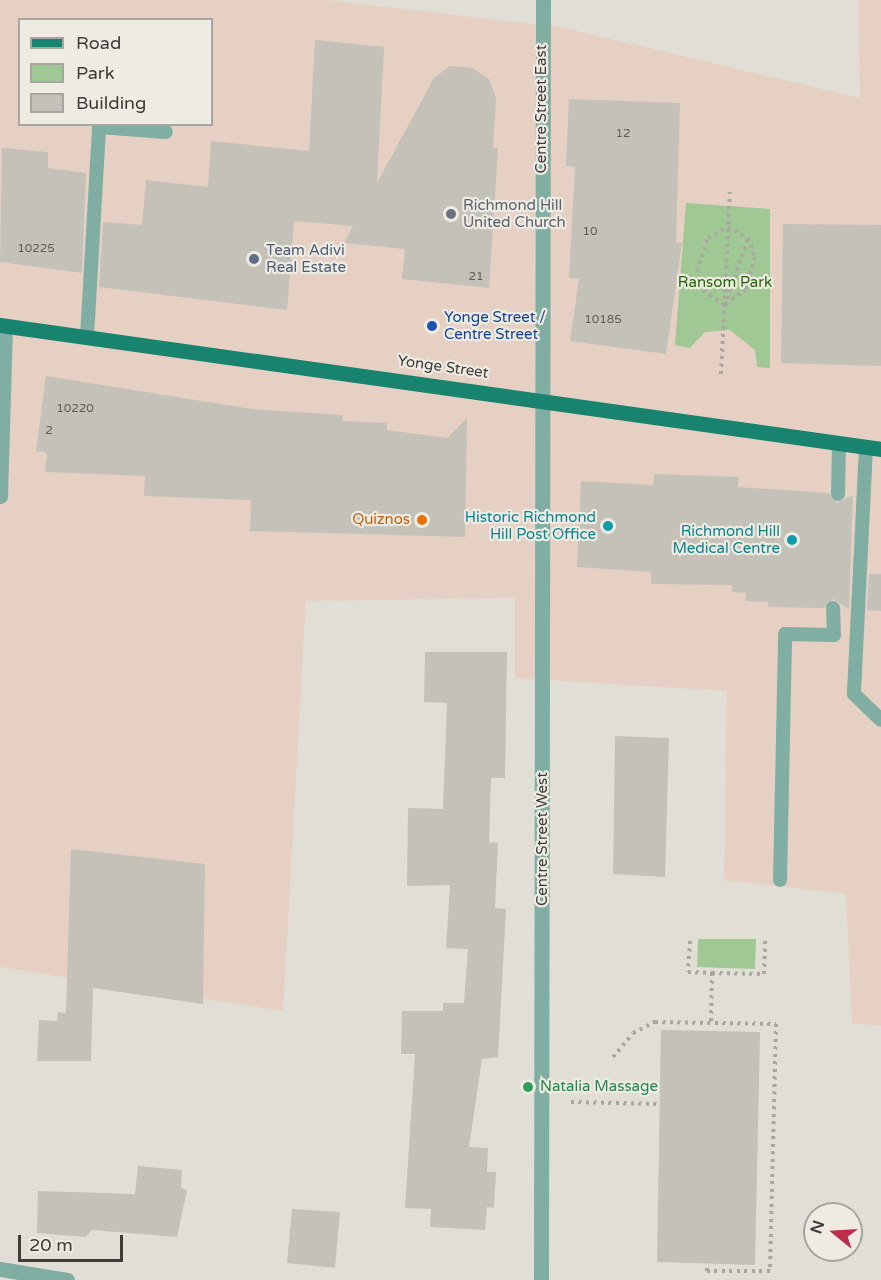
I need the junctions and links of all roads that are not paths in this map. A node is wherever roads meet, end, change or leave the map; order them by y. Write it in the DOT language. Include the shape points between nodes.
graph roads {
  1 [pos="543,0"];
  2 [pos="166,132"];
  3 [pos="2,325"];
  4 [pos="87,337"];
  5 [pos="540,398"];
  6 [pos="839,443"];
  7 [pos="873,448"];
  8 [pos="838,494"];
  9 [pos="0,496"];
  10 [pos="833,608"];
  11 [pos="881,720"];
  12 [pos="780,880"];
  13 [pos="0,1269"];
  14 [pos="67,1280"];
  15 [pos="541,1280"];
  1 -- 5 [label="street, Centre Street East"];
  2 -- 4 [label="lane" via="99,127"];
  3 -- 4 [label="main road, Yonge Street"];
  3 -- 9 [label="street"];
  4 -- 5 [label="main road, Yonge Street"];
  5 -- 6 [label="main road, Yonge Street"];
  5 -- 15 [label="street, Centre Street West" via="544,590"];
  6 -- 7 [label="main road, Yonge Street"];
  6 -- 8 [label="lane"];
  7 -- 11 [label="lane" via="854,694"];
  10 -- 12 [label="lane" via="834,634 785,634"];
  13 -- 14 [label="street"];
}
